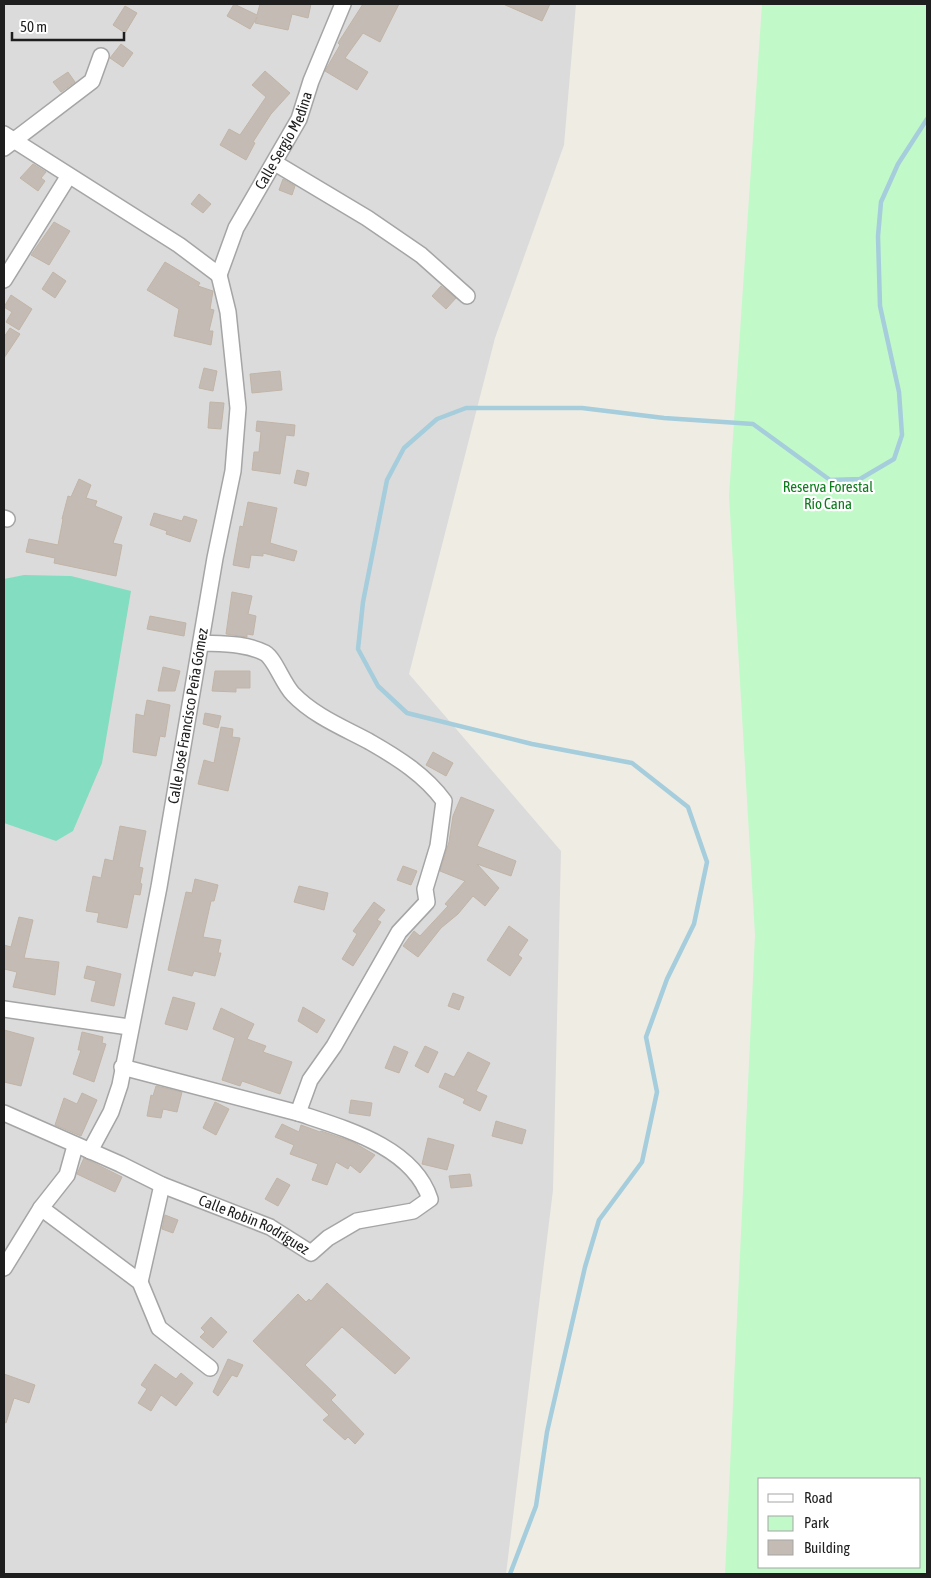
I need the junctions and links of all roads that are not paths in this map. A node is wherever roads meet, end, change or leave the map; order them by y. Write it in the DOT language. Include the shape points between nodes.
graph roads {
  1 [pos="343,4"];
  2 [pos="101,56"];
  3 [pos="7,140"];
  4 [pos="275,163"];
  5 [pos="68,177"];
  6 [pos="218,275"];
  7 [pos="4,280"];
  8 [pos="467,296"];
  9 [pos="201,643"];
  10 [pos="4,1009"];
  11 [pos="130,1027"];
  12 [pos="122,1067"];
  13 [pos="4,1113"];
  14 [pos="298,1113"];
  15 [pos="75,1146"];
  16 [pos="90,1151"];
  17 [pos="162,1185"];
  18 [pos="41,1208"];
  19 [pos="4,1268"];
  20 [pos="140,1282"];
  21 [pos="210,1368"];
  1 -- 4 [label="street, Calle Sergio Medina" via="311,81 300,118"];
  2 -- 3 [label="street" via="92,81"];
  3 -- 5 [label="street"];
  4 -- 6 [label="street, Calle Sergio Medina" via="236,228"];
  4 -- 8 [label="street" via="367,218 421,255"];
  5 -- 6 [label="street" via="179,245"];
  5 -- 7 [label="street"];
  6 -- 9 [label="street, Calle José Francisco Peña Gómez" via="228,312 238,408 233,471"];
  9 -- 11 [label="street, Calle José Francisco Peña Gómez" via="159,887"];
  9 -- 14 [label="street" via="252,648 267,654 292,694 330,722 410,766 432,784 444,800 438,846 426,889 427,902 400,932 334,1046 310,1080"];
  10 -- 11 [label="street"];
  11 -- 12 [label="street, Calle José Francisco Peña Gómez"];
  12 -- 14 [label="street"];
  12 -- 16 [label="street, Calle José Francisco Peña Gómez" via="111,1112"];
  13 -- 15 [label="street, Calle Robin Rodríguez"];
  14 -- 17 [label="street, Calle Robin Rodríguez" via="371,1140 407,1163 425,1183 430,1199 413,1212 356,1221 311,1253 270,1227"];
  15 -- 16 [label="street, Calle Robin Rodríguez"];
  15 -- 18 [label="street" via="67,1176"];
  16 -- 17 [label="street, Calle Robin Rodríguez"];
  17 -- 20 [label="street"];
  18 -- 19 [label="street"];
  18 -- 20 [label="street"];
  20 -- 21 [label="street" via="159,1328"];
}
